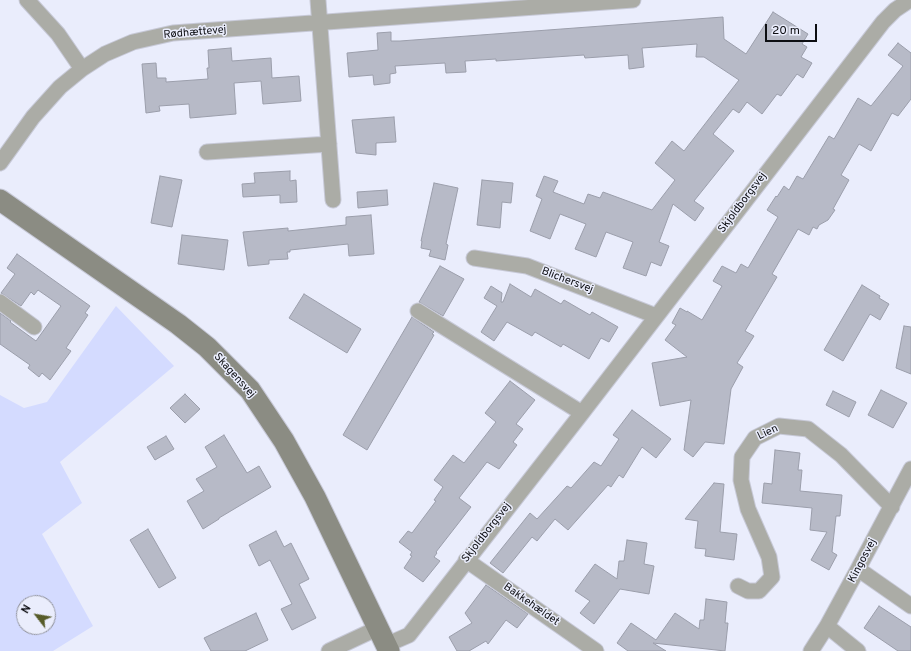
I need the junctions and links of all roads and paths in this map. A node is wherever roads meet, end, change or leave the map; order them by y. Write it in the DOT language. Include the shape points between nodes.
graph roads {
  1 [pos="27,0"];
  2 [pos="318,0"];
  3 [pos="633,0"];
  4 [pos="910,0"];
  5 [pos="513,4"];
  6 [pos="320,23"];
  7 [pos="82,69"];
  8 [pos="329,144"];
  9 [pos="207,152"];
  10 [pos="0,163"];
  11 [pos="0,200"];
  12 [pos="333,200"];
  13 [pos="474,258"];
  14 [pos="0,302"];
  15 [pos="418,311"];
  16 [pos="656,316"];
  17 [pos="34,327"];
  18 [pos="582,413"];
  19 [pos="911,469"];
  20 [pos="892,507"];
  21 [pos="466,560"];
  22 [pos="858,569"];
  23 [pos="738,586"];
  24 [pos="911,606"];
  25 [pos="827,626"];
  26 [pos="384,641"];
  27 [pos="328,651"];
  28 [pos="596,651"];
  29 [pos="811,651"];
  30 [pos="858,651"];
  1 -- 7 [label="street" via="58,34"];
  2 -- 6 [label="street"];
  3 -- 5 [label="street, Rødhættevej"];
  4 -- 16 [label="street, Skjoldborgsvej" via="882,22"];
  5 -- 6 [label="street, Rødhættevej"];
  6 -- 7 [label="street, Rødhættevej" via="173,33 133,42 105,54"];
  6 -- 8 [label="street"];
  7 -- 10 [label="street, Rødhættevej" via="60,87 33,117"];
  8 -- 9 [label="street"];
  8 -- 12 [label="street"];
  11 -- 26 [label="street, Skagensvej" via="178,324 207,347 250,390 284,441 315,497"];
  13 -- 16 [label="street, Blichersvej" via="527,266"];
  14 -- 17 [label="street"];
  15 -- 18 [label="street"];
  16 -- 18 [label="street, Skjoldborgsvej"];
  18 -- 21 [label="street, Skjoldborgsvej"];
  19 -- 20 [label="street, Kingosvej"];
  20 -- 22 [label="street, Kingosvej"];
  20 -- 23 [label="street, Lien" via="841,455 808,429 779,426 755,438 742,457 741,480 748,509 769,557 772,577 759,591 748,591"];
  21 -- 26 [label="street, Skjoldborgsvej" via="408,635"];
  21 -- 28 [label="street, Bakkehældet"];
  22 -- 24 [label="street"];
  22 -- 25 [label="street, Kingosvej"];
  25 -- 29 [label="street, Kingosvej"];
  25 -- 30 [label="street"];
  26 -- 27 [label="street, Skjoldborgsvej"];
}
